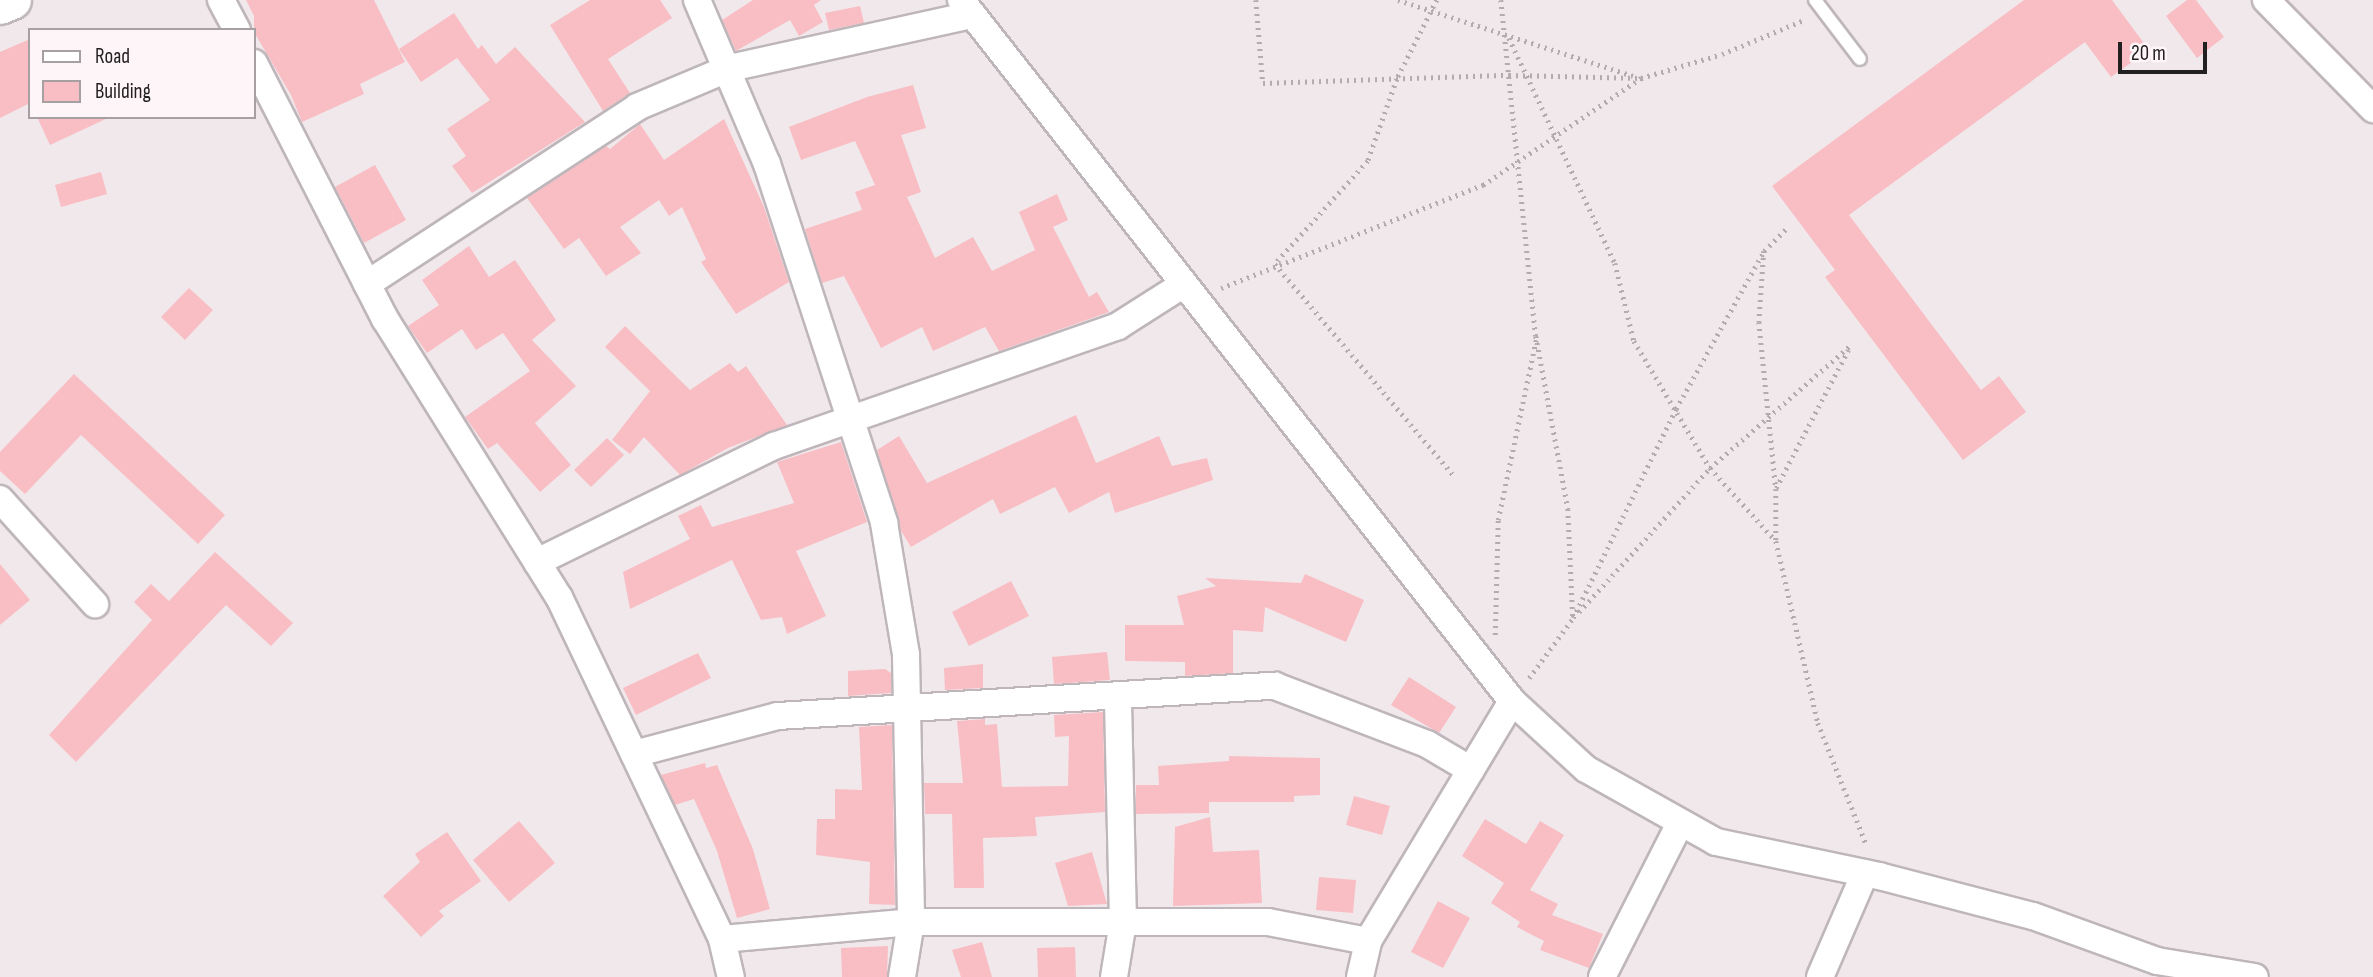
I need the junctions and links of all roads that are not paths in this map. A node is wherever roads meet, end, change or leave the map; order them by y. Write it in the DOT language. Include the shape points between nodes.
graph roads {
  1 [pos="12,0"];
  2 [pos="221,0"];
  3 [pos="697,0"];
  4 [pos="1815,0"];
  5 [pos="2266,0"];
  6 [pos="0,5"];
  7 [pos="966,8"];
  8 [pos="236,28"];
  9 [pos="1860,59"];
  10 [pos="256,67"];
  11 [pos="730,68"];
  12 [pos="2373,109"];
  13 [pos="367,284"];
  14 [pos="1191,292"];
  15 [pos="851,422"];
  16 [pos="0,499"];
  17 [pos="537,562"];
  18 [pos="95,604"];
  19 [pos="1118,696"];
  20 [pos="1512,701"];
  21 [pos="907,710"];
  22 [pos="634,754"];
  23 [pos="1471,770"];
  24 [pos="1679,825"];
  25 [pos="1872,875"];
  26 [pos="911,922"];
  27 [pos="1124,922"];
  28 [pos="722,939"];
  29 [pos="1368,942"];
  30 [pos="2204,973"];
  31 [pos="732,977"];
  32 [pos="902,977"];
  33 [pos="1114,977"];
  34 [pos="1360,977"];
  35 [pos="1602,977"];
  36 [pos="1820,977"];
  37 [pos="2255,977"];
  1 -- 6 [label="main road"];
  2 -- 8 [label="street"];
  3 -- 11 [label="street"];
  4 -- 9 [label="lane"];
  5 -- 12 [label="street"];
  7 -- 11 [label="street"];
  7 -- 14 [label="street"];
  10 -- 13 [label="street"];
  11 -- 13 [label="street" via="637,107"];
  11 -- 15 [label="street"];
  13 -- 17 [label="street"];
  14 -- 15 [label="street" via="1118,326"];
  14 -- 20 [label="street"];
  15 -- 17 [label="street" via="774,446"];
  15 -- 21 [label="street" via="884,523 906,655"];
  16 -- 18 [label="street"];
  17 -- 22 [label="street" via="559,597"];
  19 -- 21 [label="street"];
  19 -- 23 [label="street" via="1275,686 1427,744"];
  19 -- 27 [label="street"];
  20 -- 23 [label="street"];
  20 -- 24 [label="street" via="1586,769"];
  21 -- 22 [label="street" via="778,716"];
  21 -- 26 [label="street"];
  22 -- 28 [label="street"];
  23 -- 29 [label="street"];
  24 -- 25 [label="street" via="1716,842"];
  24 -- 35 [label="street"];
  25 -- 30 [label="street" via="2033,916"];
  25 -- 36 [label="street"];
  26 -- 27 [label="street"];
  26 -- 28 [label="street"];
  26 -- 32 [label="street"];
  27 -- 29 [label="street" via="1268,922"];
  27 -- 33 [label="street"];
  28 -- 31 [label="street"];
  29 -- 34 [label="street"];
  30 -- 37 [label="street"];
}
